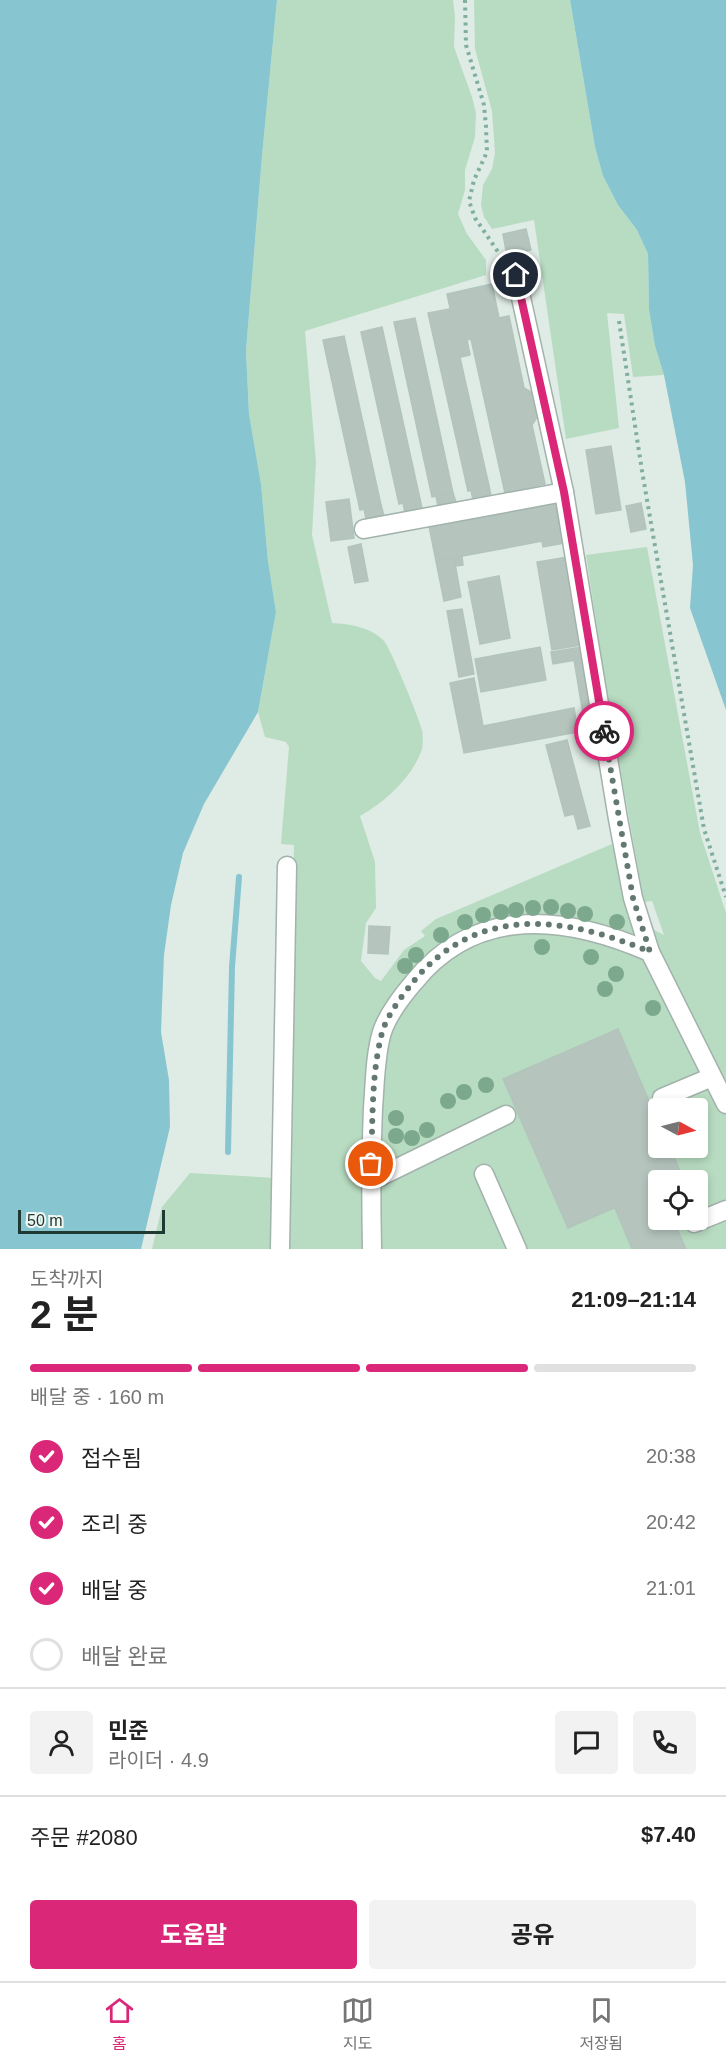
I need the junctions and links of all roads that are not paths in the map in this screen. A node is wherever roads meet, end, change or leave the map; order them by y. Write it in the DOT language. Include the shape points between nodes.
graph roads {
  1 [pos="516,275"];
  2 [pos="564,492"];
  3 [pos="364,529"];
  4 [pos="287,867"];
  5 [pos="650,952"];
  6 [pos="712,1077"];
  7 [pos="662,1098"];
  8 [pos="726,1104"];
  9 [pos="506,1115"];
  10 [pos="484,1174"];
  11 [pos="371,1181"];
  12 [pos="726,1210"];
  13 [pos="708,1217"];
  14 [pos="280,1249"];
  15 [pos="372,1249"];
  16 [pos="517,1249"];
  1 -- 2 [label="street"];
  2 -- 3 [label="street"];
  2 -- 5 [label="street" via="618,819 633,898"];
  4 -- 14 [label="street"];
  5 -- 6 [label="street"];
  5 -- 11 [label="street" via="566,925 521,923 450,947 426,967 382,1031 375,1080"];
  6 -- 7 [label="street"];
  6 -- 8 [label="street"];
  9 -- 11 [label="street"];
  10 -- 16 [label="street"];
  11 -- 15 [label="street"];
  12 -- 13 [label="street"];
}
